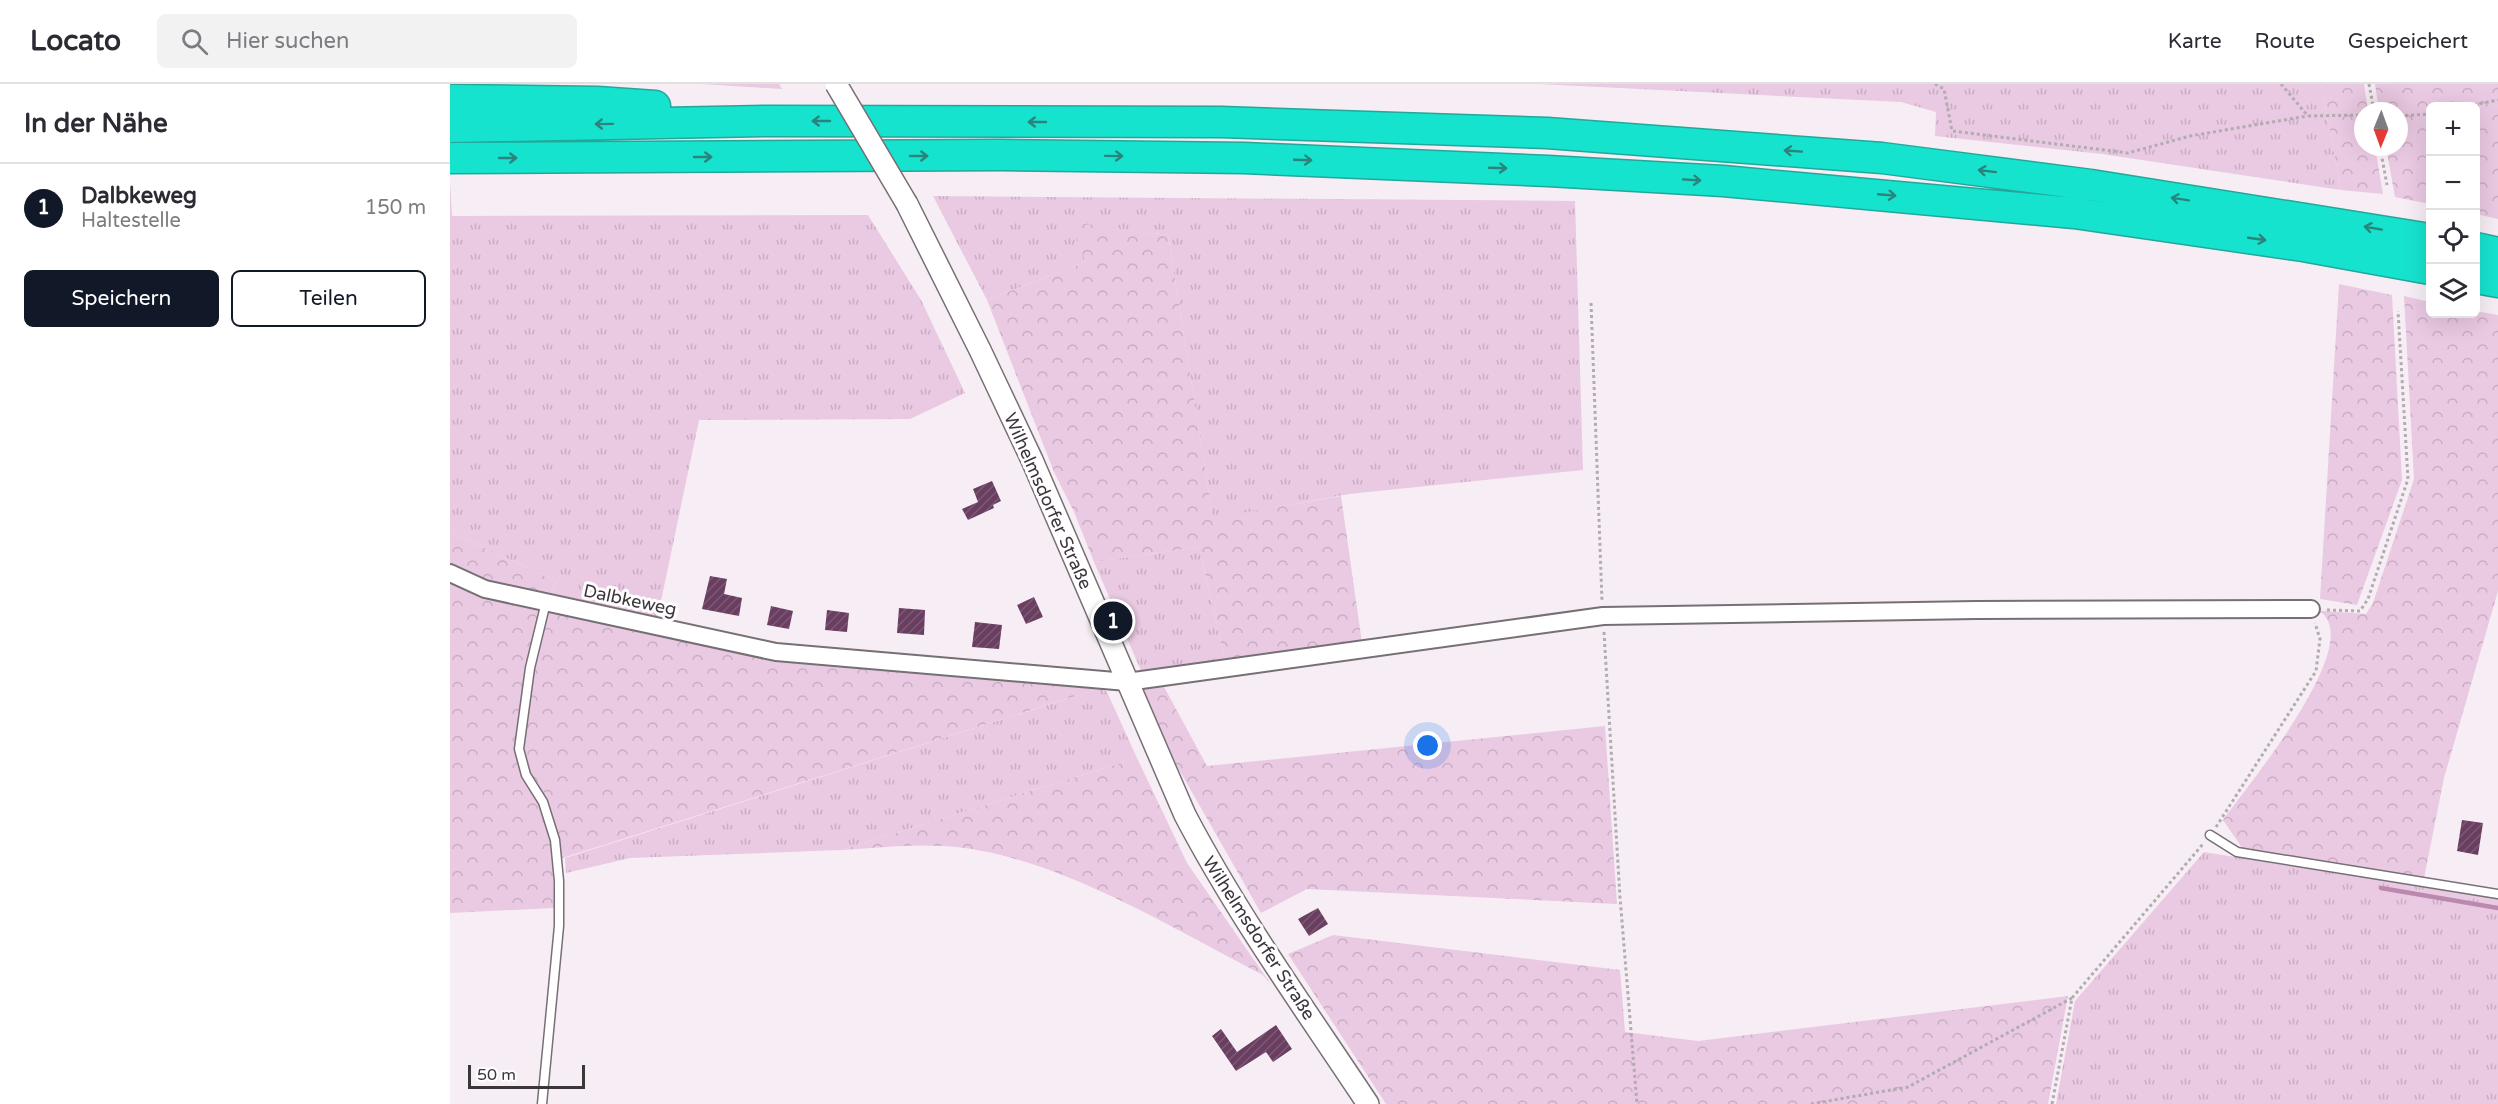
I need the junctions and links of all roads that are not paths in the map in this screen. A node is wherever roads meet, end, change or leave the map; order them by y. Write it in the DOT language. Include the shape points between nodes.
graph roads {
  1 [pos="836,84"];
  2 [pos="450,100"];
  3 [pos="768,121"];
  4 [pos="450,127"];
  5 [pos="450,158"];
  6 [pos="2426,238"];
  7 [pos="2480,249"];
  8 [pos="2498,253"];
  9 [pos="2426,268"];
  10 [pos="2480,279"];
  11 [pos="2498,282"];
  12 [pos="450,573"];
  13 [pos="546,602"];
  14 [pos="2311,609"];
  15 [pos="1127,682"];
  16 [pos="2211,835"];
  17 [pos="2498,894"];
  18 [pos="542,1104"];
  19 [pos="1368,1104"];
  1 -- 15 [label="street, Wilhelmsdorfer Straße, bridge" via="906,204 980,350 1032,460"];
  2 -- 3 [label="highway" via="597,102 715,112"];
  3 -- 4 [label="highway, one-way"];
  6 -- 3 [label="highway, one-way" via="2091,185 1882,158 1558,134 1221,122"];
  5 -- 9 [label="highway, one-way" via="1106,156 1548,171 1734,182 2074,213"];
  7 -- 8 [label="highway"];
  10 -- 11 [label="highway"];
  12 -- 13 [label="street, Dalbkeweg" via="485,588"];
  13 -- 15 [label="street, Dalbkeweg" via="776,651"];
  13 -- 18 [label="lane" via="530,668 519,749 526,775 543,802 555,840 559,880 559,926"];
  14 -- 15 [label="street, Dalbkeweg" via="1603,616"];
  15 -- 19 [label="street, Wilhelmsdorfer Straße" via="1210,863"];
  16 -- 17 [label="lane" via="2236,852"];
}
